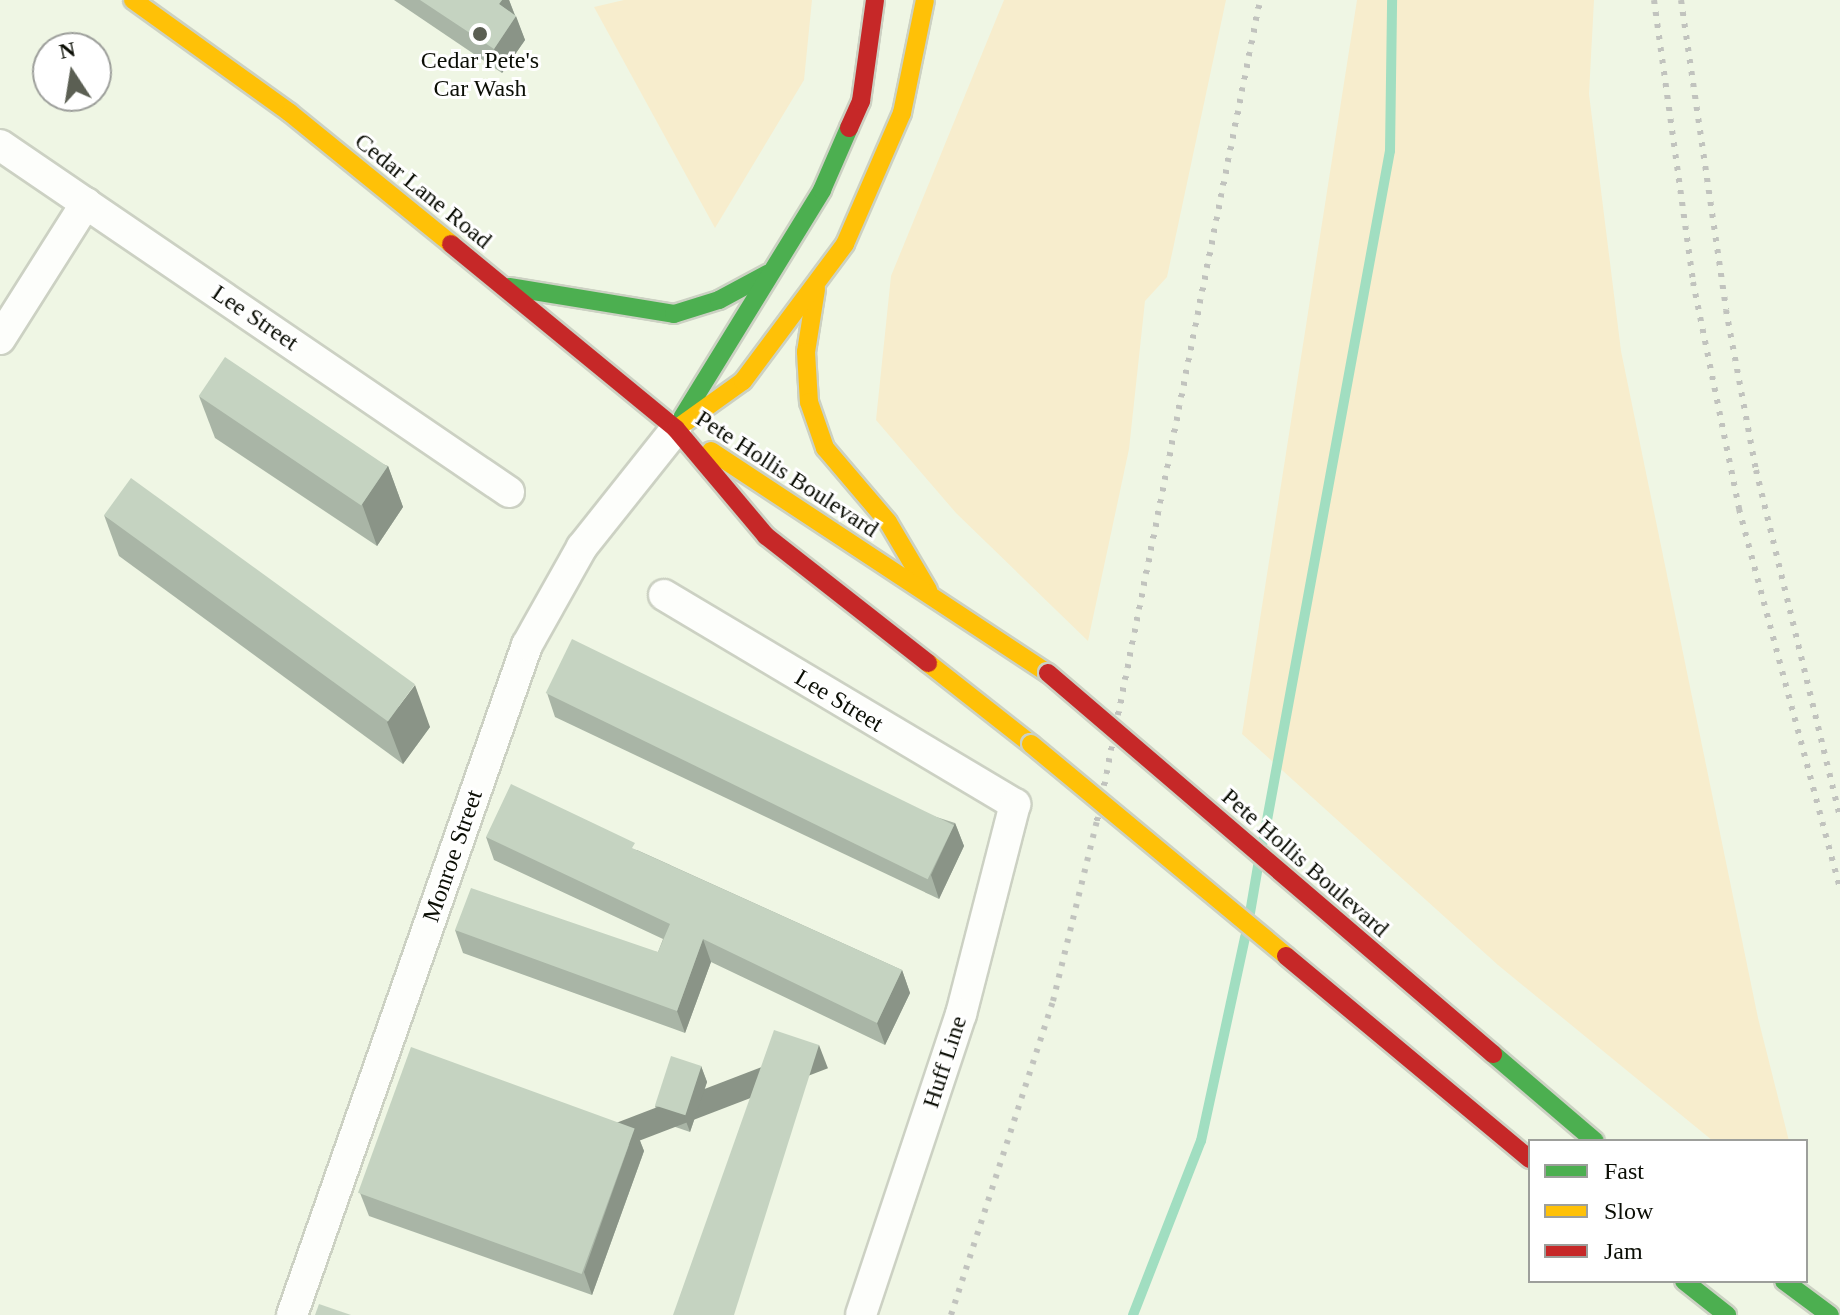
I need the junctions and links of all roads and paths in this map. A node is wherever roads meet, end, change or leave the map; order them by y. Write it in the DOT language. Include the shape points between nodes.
graph roads {
  1 [pos="133,0"];
  2 [pos="875,0"];
  3 [pos="925,0"];
  4 [pos="0,145"];
  5 [pos="86,203"];
  6 [pos="772,272"];
  7 [pos="502,285"];
  8 [pos="816,287"];
  9 [pos="0,339"];
  10 [pos="676,429"];
  11 [pos="509,492"];
  12 [pos="664,595"];
  13 [pos="933,597"];
  14 [pos="1015,804"];
  15 [pos="1593,1139"];
  16 [pos="1528,1157"];
  17 [pos="1687,1283"];
  18 [pos="1787,1283"];
  19 [pos="292,1315"];
  20 [pos="861,1315"];
  21 [pos="1727,1315"];
  22 [pos="1830,1315"];
  1 -- 7 [label="main road, Cedar Lane Road" via="290,113"];
  2 -- 6 [label="main road" via="861,101 822,190"];
  3 -- 8 [label="main road" via="902,113 845,244"];
  4 -- 5 [label="street, Lee Street"];
  5 -- 9 [label="street"];
  5 -- 11 [label="street, Lee Street"];
  6 -- 7 [label="main road" via="719,300 674,314"];
  6 -- 10 [label="main road"];
  7 -- 10 [label="main road, Cedar Lane Road"];
  8 -- 10 [label="main road" via="743,381"];
  8 -- 13 [label="main road" via="806,352 809,402 825,448 888,522"];
  10 -- 13 [label="main road, Pete Hollis Boulevard"];
  10 -- 16 [label="main road, Pete Hollis Boulevard, bridge" via="766,536 1031,744"];
  10 -- 19 [label="street, Monroe Street" via="582,547 527,645"];
  12 -- 14 [label="street, Lee Street"];
  13 -- 15 [label="main road, Pete Hollis Boulevard, bridge" via="1048,673"];
  14 -- 20 [label="street, Huff Line" via="961,1014"];
  17 -- 21 [label="main road"];
  18 -- 22 [label="main road"];
}
